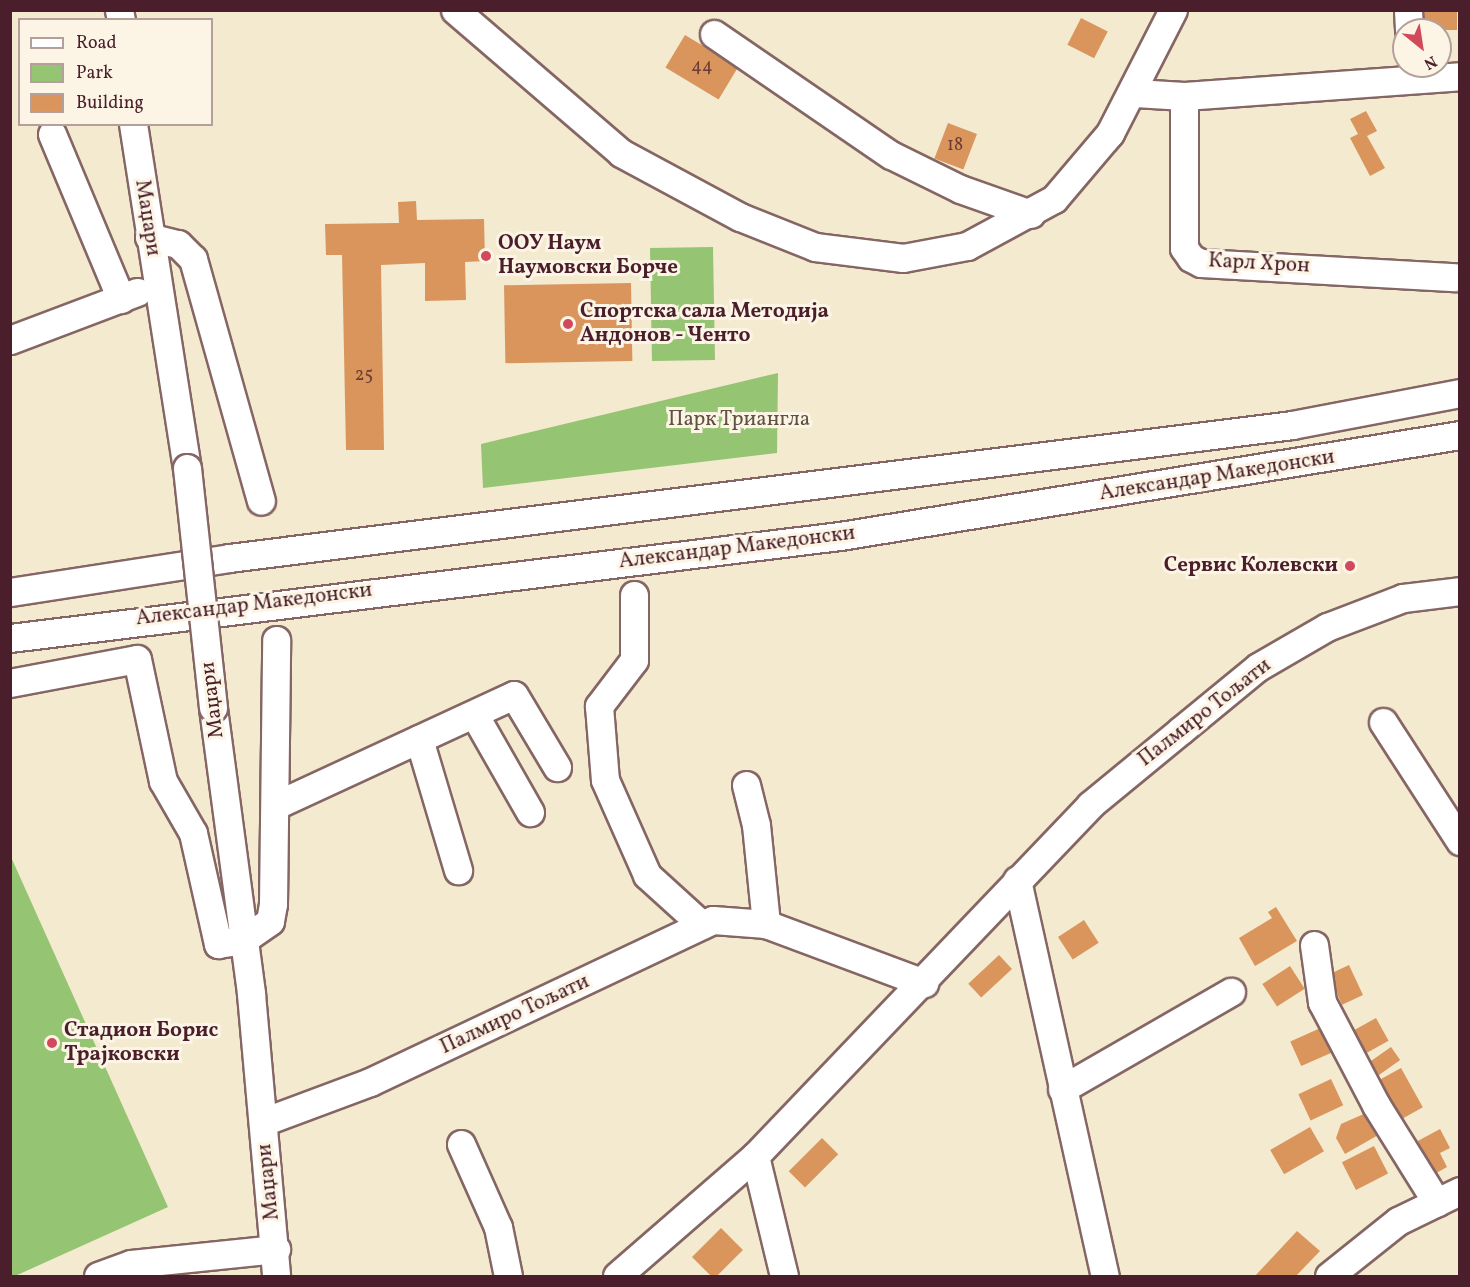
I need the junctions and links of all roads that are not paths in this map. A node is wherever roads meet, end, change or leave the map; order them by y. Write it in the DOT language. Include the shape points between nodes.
graph roads {
  1 [pos="455,10"];
  2 [pos="1173,10"];
  3 [pos="714,34"];
  4 [pos="1392,74"];
  5 [pos="1135,93"];
  6 [pos="1184,96"];
  7 [pos="133,126"];
  8 [pos="52,134"];
  9 [pos="1031,214"];
  10 [pos="149,237"];
  11 [pos="1455,277"];
  12 [pos="158,284"];
  13 [pos="121,299"];
  14 [pos="10,340"];
  15 [pos="1460,393"];
  16 [pos="1460,435"];
  17 [pos="261,501"];
  18 [pos="1460,591"];
  19 [pos="10,592"];
  20 [pos="634,595"];
  21 [pos="10,638"];
  22 [pos="276,640"];
  23 [pos="10,683"];
  24 [pos="474,714"];
  25 [pos="1383,722"];
  26 [pos="419,739"];
  27 [pos="557,767"];
  28 [pos="746,785"];
  29 [pos="276,805"];
  30 [pos="530,812"];
  31 [pos="1460,841"];
  32 [pos="458,870"];
  33 [pos="1017,880"];
  34 [pos="766,924"];
  35 [pos="702,925"];
  36 [pos="243,940"];
  37 [pos="1314,945"];
  38 [pos="924,983"];
  39 [pos="1231,992"];
  40 [pos="1062,1089"];
  41 [pos="263,1122"];
  42 [pos="461,1144"];
  43 [pos="755,1156"];
  44 [pos="1448,1197"];
  45 [pos="276,1249"];
  46 [pos="98,1276"];
  47 [pos="276,1276"];
  48 [pos="508,1276"];
  49 [pos="617,1276"];
  50 [pos="784,1276"];
  51 [pos="1105,1276"];
  52 [pos="1329,1276"];
  1 -- 9 [label="street" via="621,153 740,217 815,247 903,258 967,246"];
  2 -- 5 [label="street"];
  3 -- 9 [label="street" via="891,155 960,189"];
  4 -- 6 [label="street"];
  5 -- 6 [label="street"];
  5 -- 9 [label="street" via="1076,177"];
  6 -- 11 [label="street, Карл Хрон" via="1184,248 1191,258 1201,263"];
  7 -- 10 [label="street, Маџари"];
  8 -- 13 [label="street"];
  10 -- 12 [label="street, Маџари"];
  10 -- 17 [label="street" via="178,244 194,259"];
  12 -- 13 [label="street"];
  12 -- 36 [label="street, Маџари, bridge" via="187,468"];
  13 -- 14 [label="street"];
  15 -- 19 [label="street, Александар Македонски" via="1292,425 229,558"];
  16 -- 21 [label="street, Александар Македонски" via="840,536 148,616"];
  18 -- 33 [label="street, Палмиро Тољати" via="1403,598 1327,627 1258,667 1090,805"];
  20 -- 35 [label="street" via="634,660 599,706 605,780 647,875"];
  22 -- 29 [label="street"];
  23 -- 36 [label="street" via="137,659 163,781 193,832 218,944"];
  24 -- 26 [label="street"];
  24 -- 27 [label="street" via="514,695"];
  24 -- 30 [label="street"];
  25 -- 31 [label="street"];
  26 -- 29 [label="street"];
  26 -- 32 [label="street"];
  28 -- 34 [label="street" via="756,825"];
  29 -- 36 [label="street" via="270,921"];
  33 -- 38 [label="street, Палмиро Тољати"];
  33 -- 40 [label="street"];
  34 -- 35 [label="street, Палмиро Тољати" via="729,919"];
  34 -- 38 [label="street, Палмиро Тољати"];
  35 -- 41 [label="street, Палмиро Тољати" via="370,1082"];
  36 -- 41 [label="street, Маџари"];
  37 -- 44 [label="street" via="1322,1002 1376,1105"];
  38 -- 43 [label="street, Палмиро Тољати"];
  39 -- 40 [label="street"];
  40 -- 51 [label="street"];
  41 -- 45 [label="street, Маџари"];
  42 -- 48 [label="street" via="498,1227"];
  43 -- 49 [label="street, Палмиро Тољати"];
  43 -- 50 [label="street"];
  44 -- 52 [label="street" via="1398,1221"];
  45 -- 46 [label="street" via="131,1264"];
  45 -- 47 [label="street, Маџари"];
}
